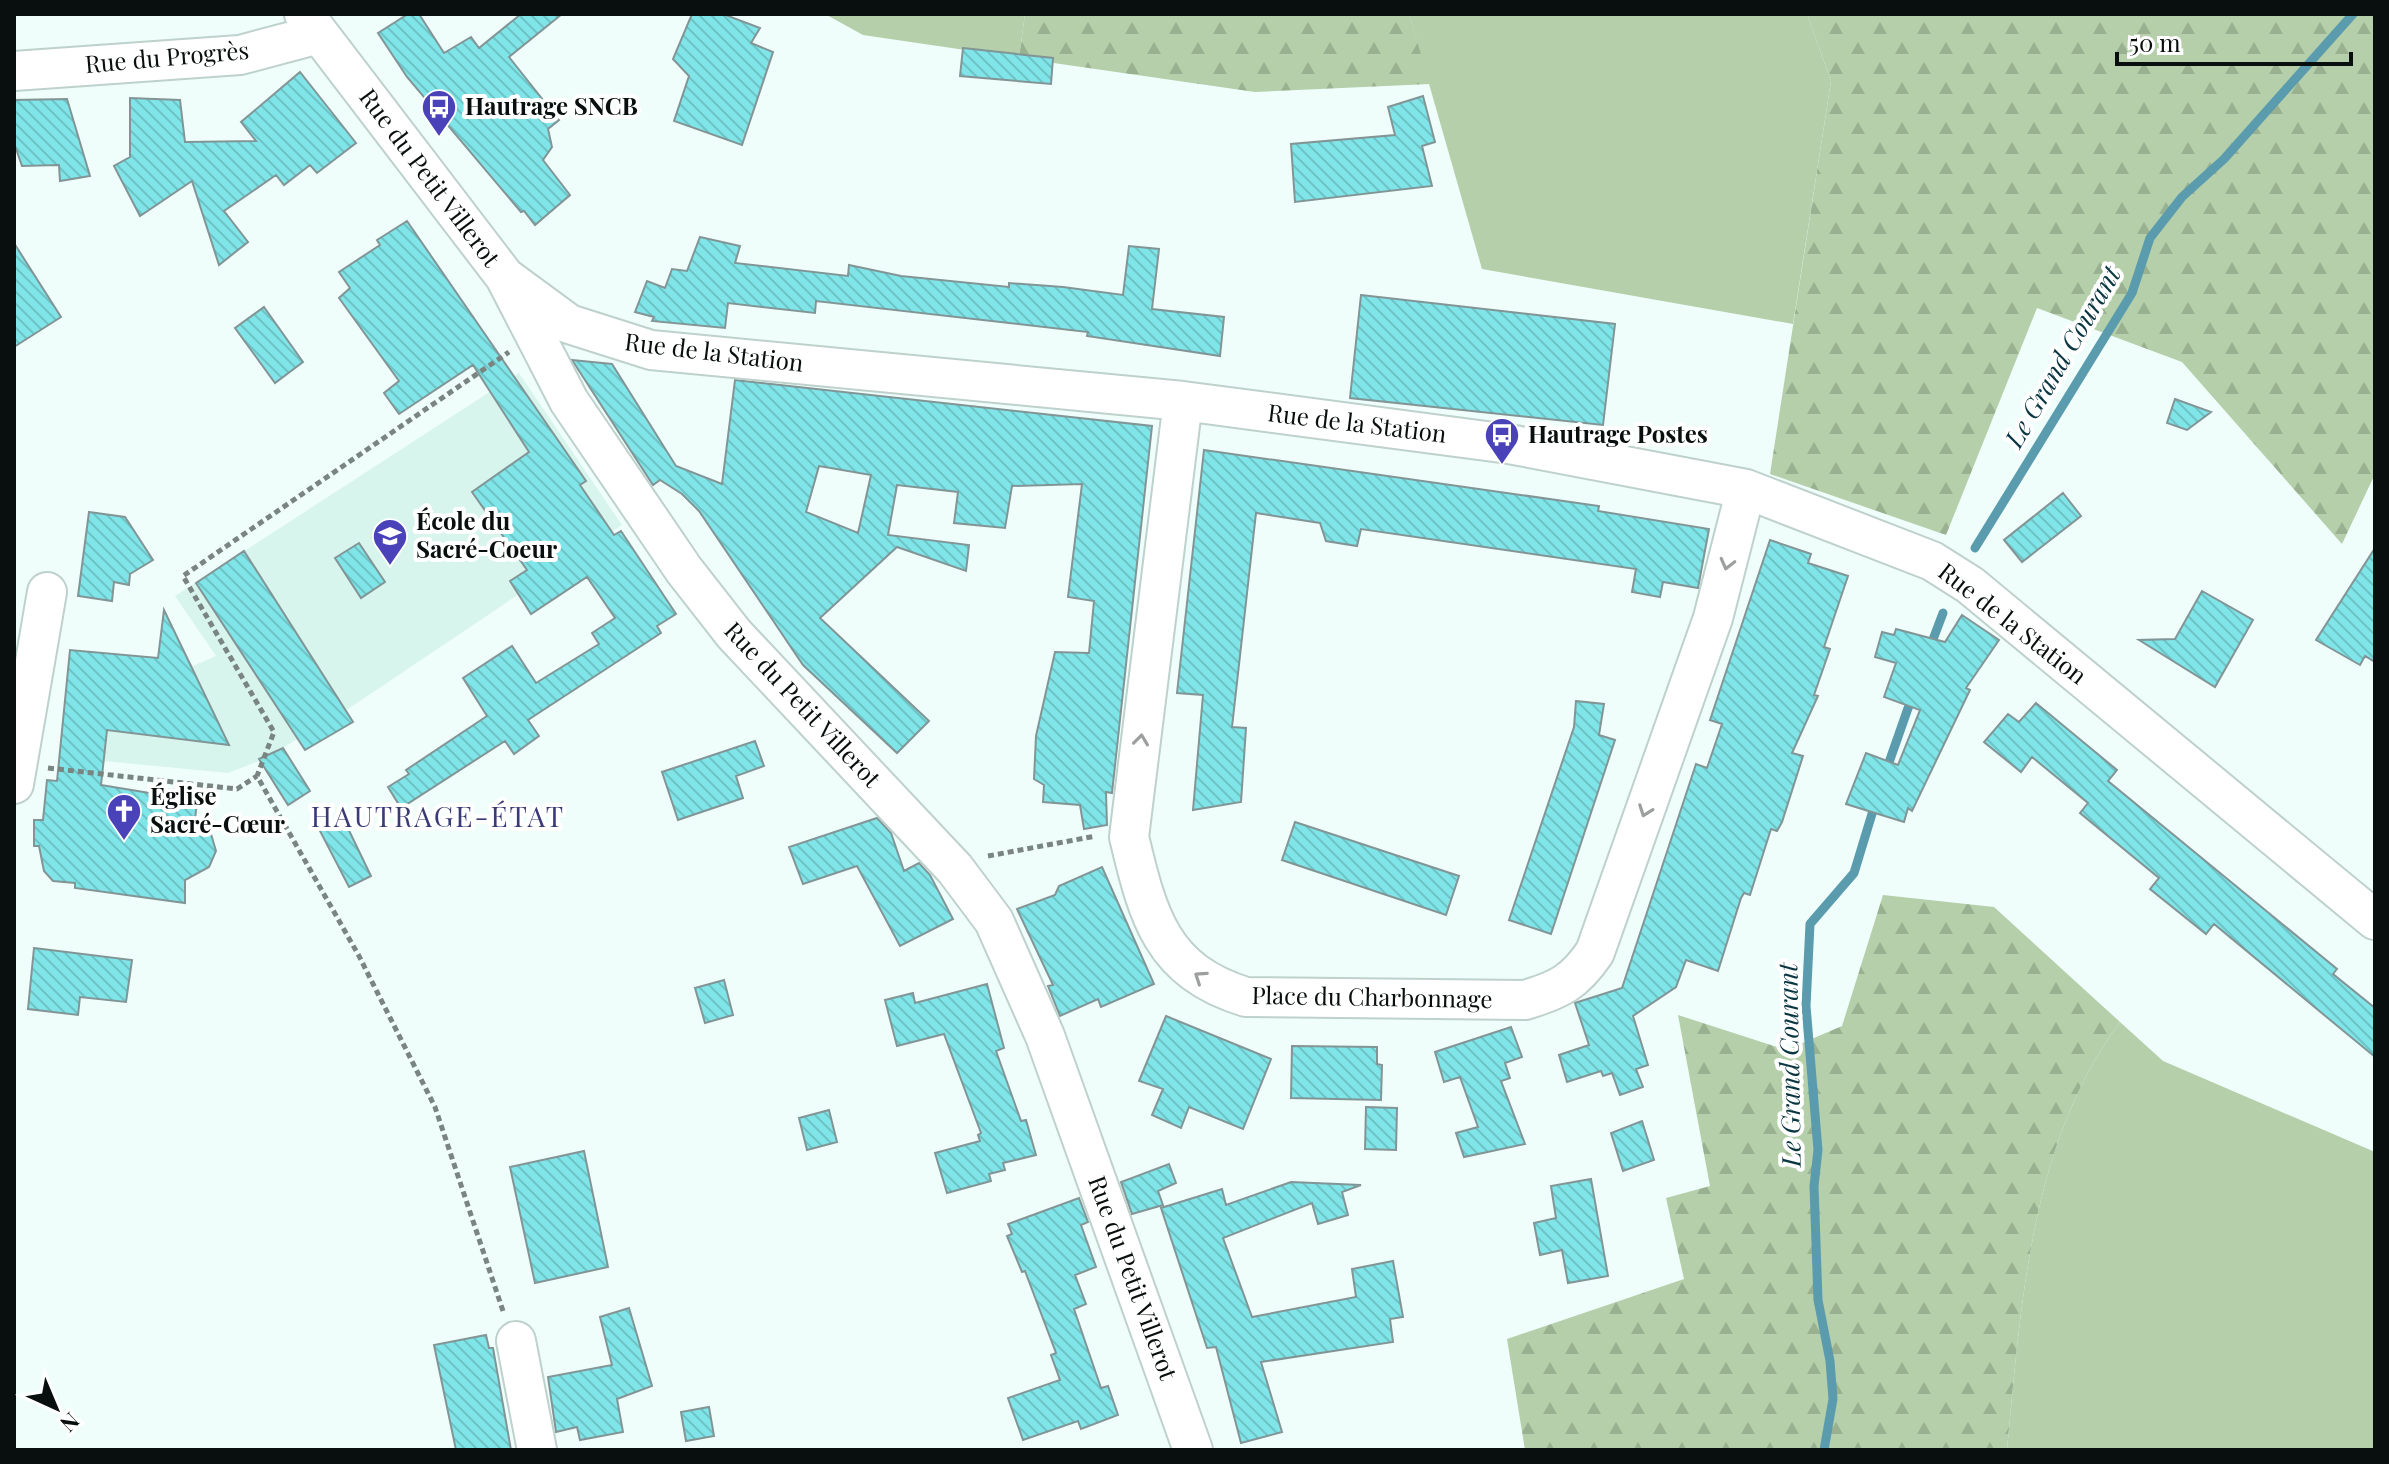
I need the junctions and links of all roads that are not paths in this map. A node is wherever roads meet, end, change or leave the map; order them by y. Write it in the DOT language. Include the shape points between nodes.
graph roads {
  1 [pos="312,24"];
  2 [pos="14,71"];
  3 [pos="505,277"];
  4 [pos="1183,401"];
  5 [pos="1746,489"];
  6 [pos="47,592"];
  7 [pos="16,775"];
  8 [pos="2375,920"];
  9 [pos="516,1341"];
  10 [pos="537,1450"];
  11 [pos="1193,1450"];
  1 -- 2 [label="street, Rue du Progrès" via="240,55"];
  1 -- 3 [label="street, Rue du Petit Villerot"];
  3 -- 4 [label="street, Rue de la Station" via="569,324 651,350"];
  3 -- 11 [label="street, Rue du Petit Villerot" via="569,401 692,581 799,705 955,869 994,921 1045,1036"];
  4 -- 5 [label="street, Rue de la Station" via="1509,444"];
  5 -- 4 [label="street, Place du Charbonnage, one-way" via="1713,618 1595,952 1580,975 1525,1000 1246,997 1216,988 1165,945 1143,896 1129,837"];
  5 -- 8 [label="street, Rue de la Station" via="1932,561 1970,585"];
  6 -- 7 [label="street"];
  9 -- 10 [label="street"];
}
